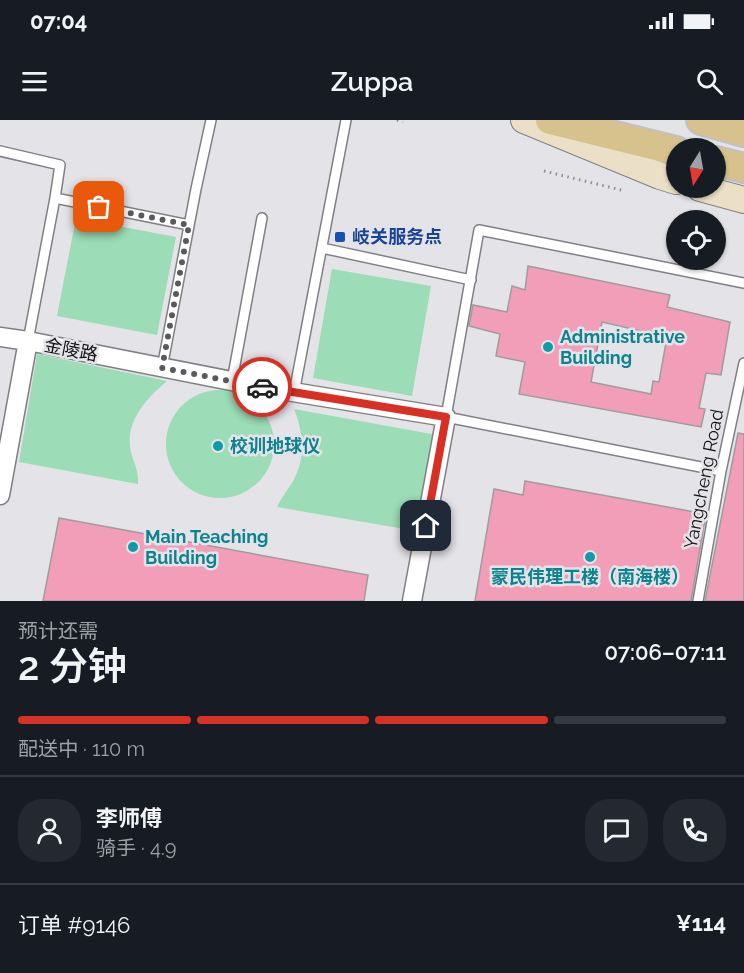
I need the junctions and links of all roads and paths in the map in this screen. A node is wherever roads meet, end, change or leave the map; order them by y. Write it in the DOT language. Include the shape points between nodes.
graph roads {
  1 [pos="211,120"];
  2 [pos="346,120"];
  3 [pos="397,120"];
  4 [pos="524,120"];
  5 [pos="550,120"];
  6 [pos="701,120"];
  7 [pos="403,122"];
  8 [pos="744,132"];
  9 [pos="666,149"];
  10 [pos="0,151"];
  11 [pos="726,164"];
  12 [pos="744,168"];
  13 [pos="543,171"];
  14 [pos="666,178"];
  15 [pos="625,191"];
  16 [pos="726,195"];
  17 [pos="55,198"];
  18 [pos="744,200"];
  19 [pos="262,218"];
  20 [pos="189,225"];
  21 [pos="322,248"];
  22 [pos="471,280"];
  23 [pos="744,283"];
  24 [pos="0,337"];
  25 [pos="28,341"];
  26 [pos="744,363"];
  27 [pos="162,368"];
  28 [pos="231,381"];
  29 [pos="294,393"];
  30 [pos="446,417"];
  31 [pos="721,471"];
  32 [pos="0,495"];
  33 [pos="412,601"];
  34 [pos="698,601"];
  1 -- 20 [label="lane"];
  2 -- 21 [label="lane"];
  3 -- 7 [label="path"];
  4 -- 14 [label="main road"];
  5 -- 9 [label="main road"];
  6 -- 8 [label="main road"];
  10 -- 17 [label="lane" via="60,165"];
  11 -- 12 [label="main road"];
  13 -- 15 [label="path"];
  16 -- 18 [label="main road"];
  17 -- 20 [label="lane"];
  17 -- 25 [label="lane"];
  19 -- 28 [label="lane"];
  20 -- 27 [label="lane"];
  21 -- 22 [label="lane"];
  21 -- 29 [label="lane"];
  22 -- 23 [label="lane" via="480,230"];
  22 -- 30 [label="lane"];
  24 -- 25 [label="street"];
  25 -- 27 [label="street, 金陵路"];
  25 -- 32 [label="street, 金陵路"];
  26 -- 31 [label="lane, Yangcheng Road"];
  27 -- 28 [label="street, 金陵路"];
  28 -- 29 [label="street, 金陵路"];
  29 -- 30 [label="street, 金陵路"];
  30 -- 31 [label="lane"];
  30 -- 33 [label="street"];
  31 -- 34 [label="lane, Yangcheng Road"];
}
